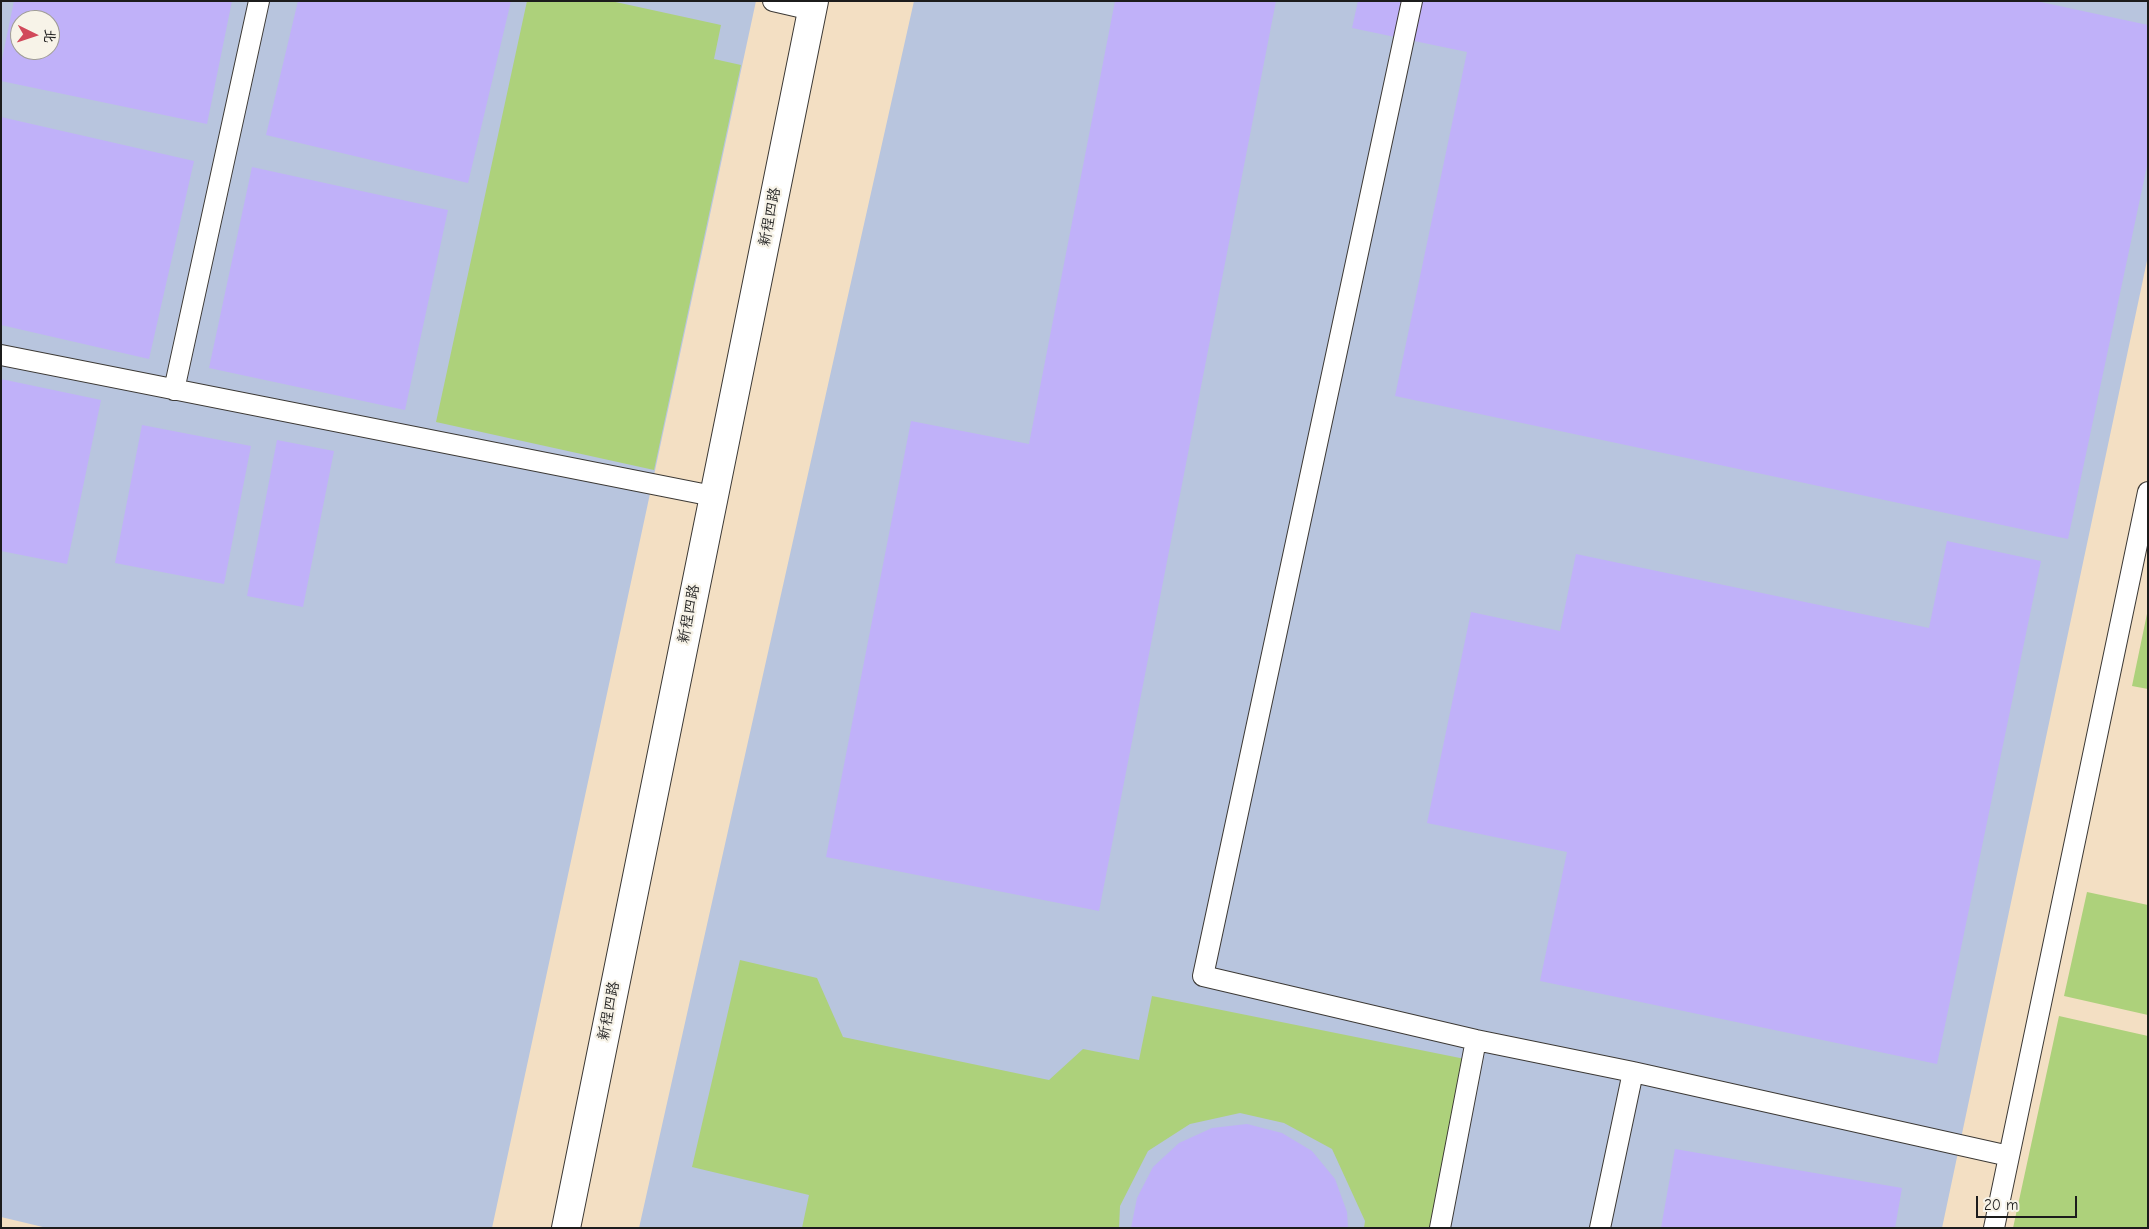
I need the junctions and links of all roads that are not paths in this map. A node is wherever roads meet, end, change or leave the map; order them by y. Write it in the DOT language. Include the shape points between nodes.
graph roads {
  1 [pos="260,1"];
  2 [pos="773,1"];
  3 [pos="1412,1"];
  4 [pos="813,5"];
  5 [pos="1,355"];
  6 [pos="174,390"];
  7 [pos="2148,492"];
  8 [pos="713,496"];
  9 [pos="1476,1040"];
  10 [pos="1633,1072"];
  11 [pos="2009,1156"];
  12 [pos="566,1228"];
  13 [pos="1440,1228"];
  14 [pos="1600,1228"];
  15 [pos="1994,1228"];
  1 -- 6 [label="lane"];
  2 -- 4 [label="lane"];
  3 -- 9 [label="lane" via="1203,976"];
  4 -- 8 [label="street, 新程四路"];
  5 -- 6 [label="lane"];
  6 -- 8 [label="lane"];
  7 -- 11 [label="lane"];
  8 -- 12 [label="street, 新程四路"];
  9 -- 10 [label="lane"];
  9 -- 13 [label="lane"];
  10 -- 11 [label="lane"];
  10 -- 14 [label="lane"];
  11 -- 15 [label="lane"];
}
